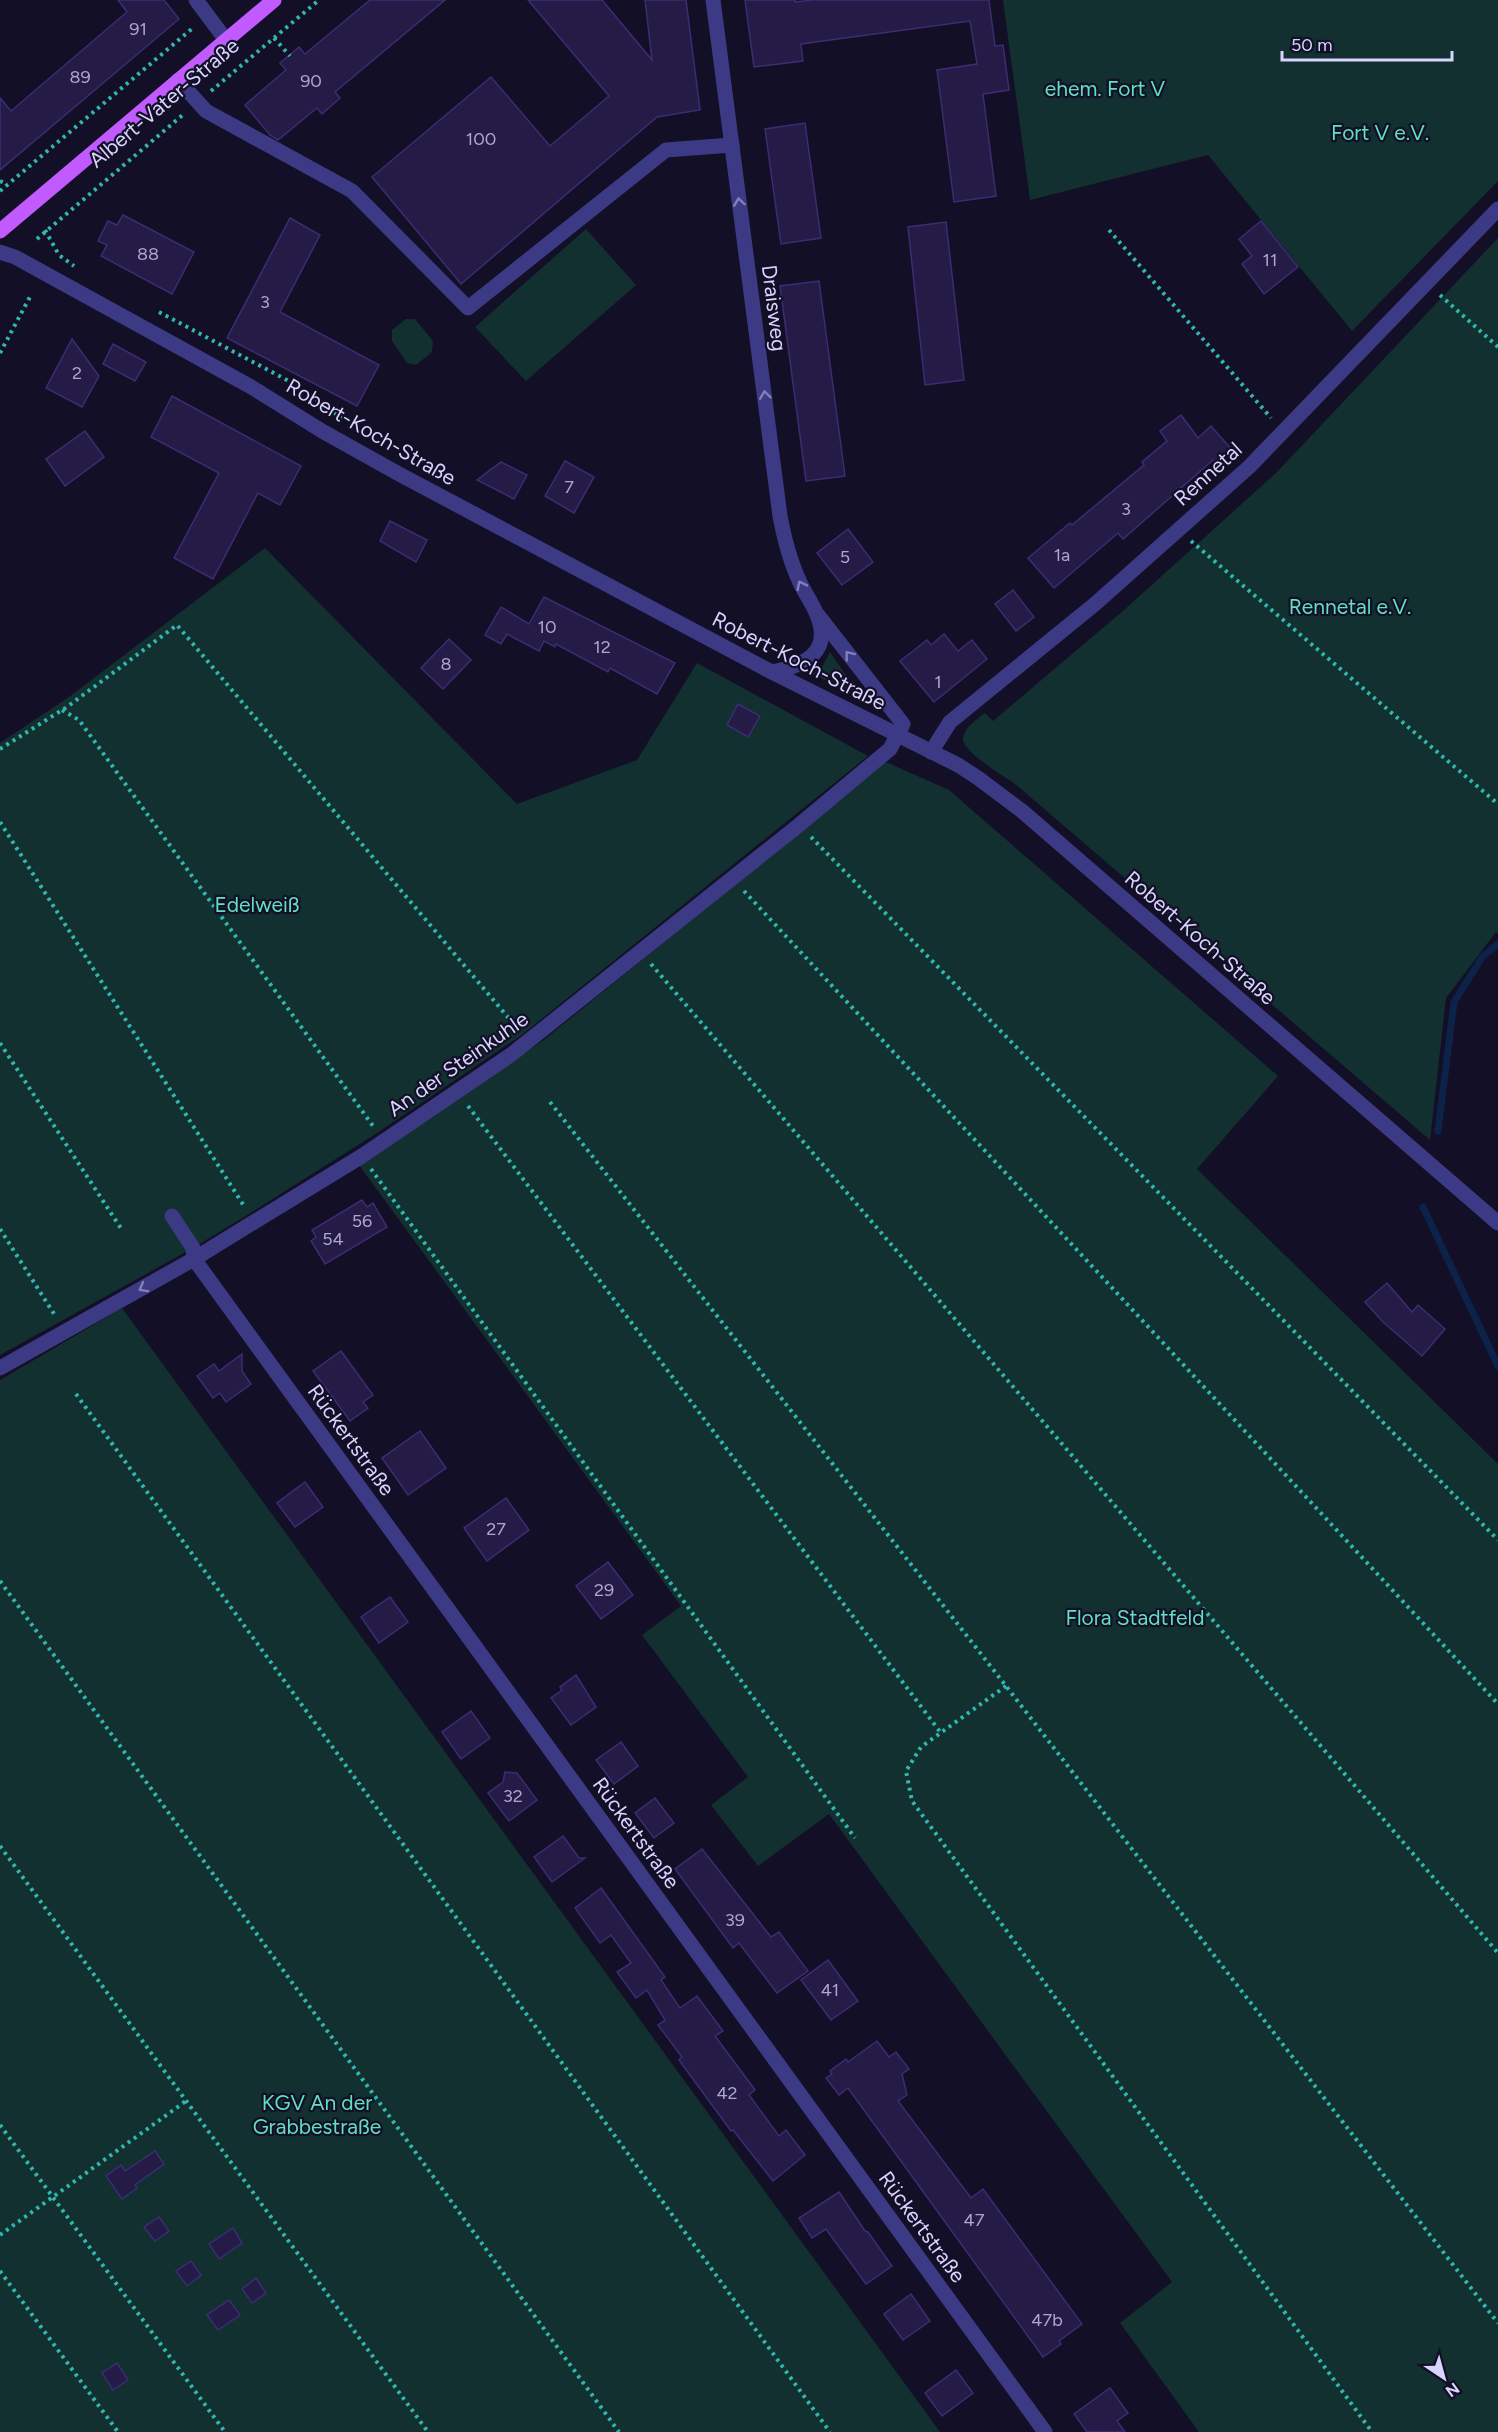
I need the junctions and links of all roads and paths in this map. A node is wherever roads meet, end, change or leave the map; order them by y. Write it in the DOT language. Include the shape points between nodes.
graph roads {
  1 [pos="196,0"];
  2 [pos="274,0"];
  3 [pos="319,0"];
  4 [pos="713,0"];
  5 [pos="197,25"];
  6 [pos="274,38"];
  7 [pos="226,40"];
  8 [pos="290,56"];
  9 [pos="178,80"];
  10 [pos="197,102"];
  11 [pos="732,145"];
  12 [pos="0,181"];
  13 [pos="7,184"];
  14 [pos="0,191"];
  15 [pos="1498,209"];
  16 [pos="45,230"];
  17 [pos="1109,230"];
  18 [pos="0,231"];
  19 [pos="37,238"];
  20 [pos="0,252"];
  21 [pos="79,270"];
  22 [pos="31,296"];
  23 [pos="1443,298"];
  24 [pos="155,310"];
  25 [pos="1498,347"];
  26 [pos="0,353"];
  27 [pos="1270,418"];
  28 [pos="353,427"];
  29 [pos="1198,547"];
  30 [pos="818,615"];
  31 [pos="772,672"];
  32 [pos="62,710"];
  33 [pos="898,735"];
  34 [pos="0,749"];
  35 [pos="931,752"];
  36 [pos="1498,804"];
  37 [pos="0,822"];
  38 [pos="800,825"];
  39 [pos="732,878"];
  40 [pos="640,952"];
  41 [pos="523,1035"];
  42 [pos="0,1043"];
  43 [pos="457,1093"];
  44 [pos="550,1102"];
  45 [pos="377,1132"];
  46 [pos="362,1156"];
  47 [pos="249,1214"];
  48 [pos="172,1216"];
  49 [pos="1498,1223"];
  50 [pos="0,1229"];
  51 [pos="122,1230"];
  52 [pos="194,1259"];
  53 [pos="59,1322"];
  54 [pos="0,1368"];
  55 [pos="76,1394"];
  56 [pos="1498,1540"];
  57 [pos="0,1581"];
  58 [pos="1006,1686"];
  59 [pos="1498,1704"];
  60 [pos="941,1733"];
  61 [pos="855,1838"];
  62 [pos="0,1846"];
  63 [pos="1498,1953"];
  64 [pos="186,2101"];
  65 [pos="0,2125"];
  66 [pos="53,2197"];
  67 [pos="0,2235"];
  68 [pos="0,2271"];
  69 [pos="1498,2323"];
  70 [pos="118,2432"];
  71 [pos="225,2432"];
  72 [pos="428,2432"];
  73 [pos="619,2432"];
  74 [pos="830,2432"];
  75 [pos="1045,2432"];
  76 [pos="1372,2432"];
  1 -- 7 [label="street"];
  2 -- 7 [label="main road, Albert-Vater-Straße"];
  3 -- 6 [label="path, Albert-Vater-Straße"];
  4 -- 11 [label="street, Draisweg"];
  5 -- 13 [label="path, Albert-Vater-Straße"];
  6 -- 8 [label="path"];
  6 -- 10 [label="path, Albert-Vater-Straße"];
  7 -- 9 [label="main road, Albert-Vater-Straße"];
  9 -- 10 [label="street"];
  9 -- 18 [label="main road, Albert-Vater-Straße"];
  10 -- 11 [label="street" via="206,111 352,191 468,308 666,150"];
  10 -- 16 [label="path, Albert-Vater-Straße"];
  30 -- 11 [label="street, Draisweg, one-way" via="791,562 780,516"];
  12 -- 13 [label="path"];
  13 -- 14 [label="path, Albert-Vater-Straße"];
  15 -- 35 [label="street, Rennetal" via="1249,467 1095,604 950,722"];
  16 -- 19 [label="path, Albert-Vater-Straße"];
  16 -- 21 [label="path" via="59,255"];
  17 -- 27 [label="path"];
  20 -- 31 [label="street, Robert-Koch-Straße" via="253,388 340,442"];
  22 -- 26 [label="path"];
  23 -- 25 [label="path"];
  24 -- 28 [label="path, Robert-Koch-Straße" via="300,387"];
  29 -- 36 [label="path"];
  30 -- 31 [label="street, Draisweg" via="819,645 813,656 802,665"];
  33 -- 30 [label="street, Draisweg, one-way" via="903,723"];
  31 -- 33 [label="street, Robert-Koch-Straße"];
  32 -- 34 [label="path"];
  32 -- 41 [label="path" via="177,625"];
  32 -- 45 [label="path" via="79,720"];
  33 -- 35 [label="street, Robert-Koch-Straße"];
  33 -- 38 [label="street, An der Steinkuhle" via="890,749"];
  35 -- 49 [label="street, Robert-Koch-Straße" via="1005,797"];
  37 -- 47 [label="path"];
  38 -- 39 [label="street, An der Steinkuhle"];
  38 -- 56 [label="path"];
  39 -- 40 [label="street, An der Steinkuhle"];
  39 -- 59 [label="path"];
  40 -- 43 [label="street, An der Steinkuhle"];
  40 -- 63 [label="path"];
  42 -- 51 [label="path"];
  43 -- 46 [label="street, An der Steinkuhle"];
  43 -- 60 [label="path"];
  44 -- 58 [label="path"];
  46 -- 52 [label="street, An der Steinkuhle"];
  46 -- 61 [label="path"];
  48 -- 52 [label="street, Rückertstraße" via="193,1248"];
  50 -- 53 [label="path"];
  52 -- 54 [label="street, An der Steinkuhle, one-way"];
  52 -- 75 [label="street, Rückertstraße"];
  55 -- 74 [label="path"];
  57 -- 73 [label="path"];
  58 -- 60 [label="path"];
  58 -- 69 [label="path"];
  60 -- 76 [label="path" via="921,1747 906,1771 912,1802"];
  62 -- 64 [label="path"];
  64 -- 66 [label="path"];
  64 -- 72 [label="path"];
  65 -- 66 [label="path"];
  66 -- 67 [label="path"];
  66 -- 71 [label="path"];
  68 -- 70 [label="path"];
}
